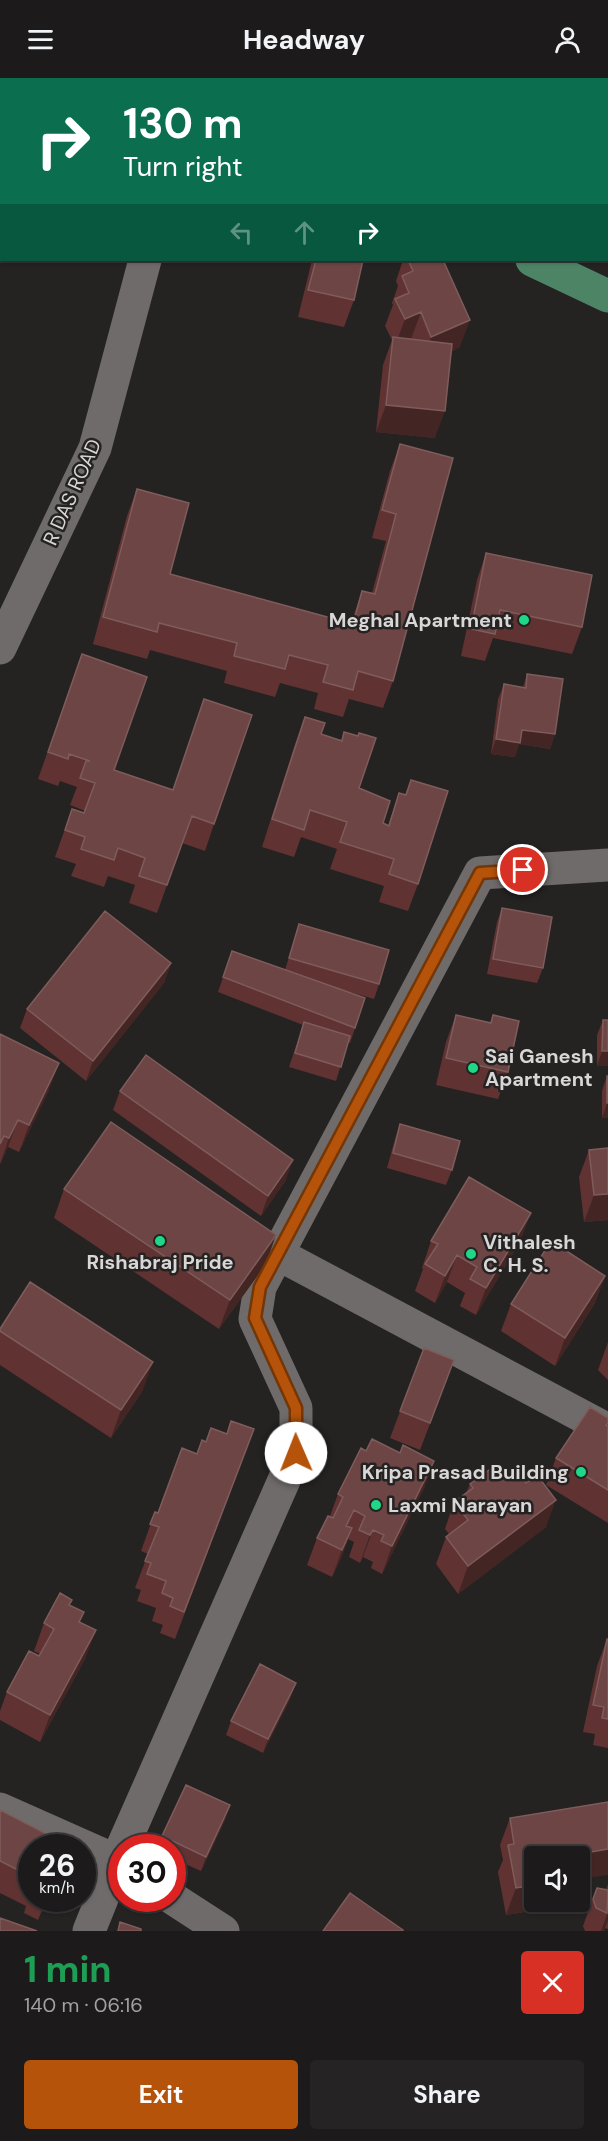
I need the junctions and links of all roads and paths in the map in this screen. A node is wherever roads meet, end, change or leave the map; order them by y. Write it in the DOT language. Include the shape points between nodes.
graph roads {
  1 [pos="145,261"];
  2 [pos="545,262"];
  3 [pos="608,296"];
  4 [pos="0,648"];
  5 [pos="608,865"];
  6 [pos="278,1254"];
  7 [pos="608,1430"];
  8 [pos="0,1809"];
  9 [pos="130,1834"];
  10 [pos="108,1851"];
  11 [pos="108,1885"];
  12 [pos="186,1907"];
  13 [pos="89,1931"];
  14 [pos="223,1931"];
  1 -- 4 [label="street, R DAS ROAD" via="95,448"];
  2 -- 3 [label="main road"];
  5 -- 6 [label="street" via="480,873"];
  6 -- 7 [label="street"];
  6 -- 9 [label="street" via="260,1287 255,1318 296,1408 296,1453"];
  8 -- 10 [label="street"];
  11 -- 13 [label="street"];
  12 -- 14 [label="street"];
}
